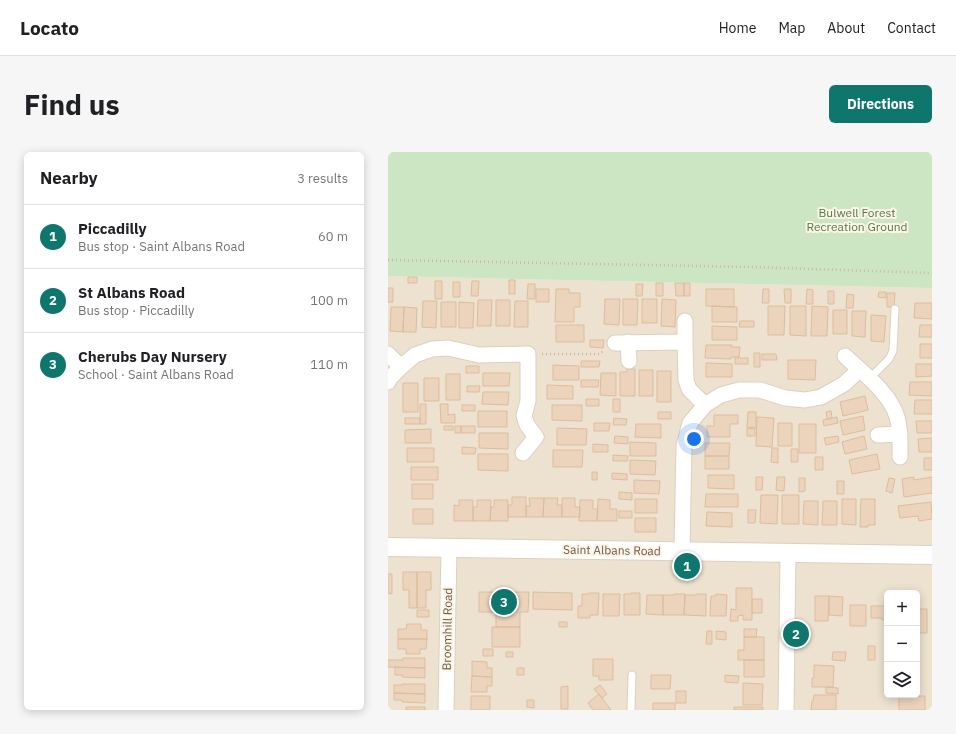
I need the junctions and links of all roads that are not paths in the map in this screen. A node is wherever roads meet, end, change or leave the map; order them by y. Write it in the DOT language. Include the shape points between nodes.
graph roads {
  1 [pos="895,309"];
  2 [pos="685,321"];
  3 [pos="685,342"];
  4 [pos="388,354"];
  5 [pos="845,356"];
  6 [pos="629,360"];
  7 [pos="401,367"];
  8 [pos="864,374"];
  9 [pos="388,382"];
  10 [pos="705,405"];
  11 [pos="900,434"];
  12 [pos="878,435"];
  13 [pos="523,452"];
  14 [pos="900,457"];
  15 [pos="388,547"];
  16 [pos="449,548"];
  17 [pos="682,551"];
  18 [pos="788,553"];
  19 [pos="932,555"];
  20 [pos="632,675"];
  21 [pos="446,710"];
  22 [pos="631,710"];
  23 [pos="786,710"];
  1 -- 8 [label="lane" via="893,351 889,359"];
  2 -- 3 [label="street"];
  3 -- 6 [label="street" via="622,343"];
  3 -- 10 [label="street" via="686,380 689,389"];
  4 -- 7 [label="street"];
  5 -- 8 [label="street"];
  7 -- 9 [label="street"];
  7 -- 13 [label="street" via="415,355 432,349 448,348 479,355 528,354 528,401 524,416 536,437"];
  8 -- 10 [label="street" via="821,397 805,400 785,398 760,390 739,390 721,395"];
  8 -- 11 [label="street" via="893,408"];
  10 -- 17 [label="street" via="690,423 684,446"];
  11 -- 12 [label="street"];
  11 -- 14 [label="street"];
  15 -- 16 [label="street, Saint Albans Road"];
  16 -- 17 [label="street, Saint Albans Road"];
  16 -- 21 [label="street, Broomhill Road"];
  17 -- 18 [label="street, Saint Albans Road"];
  18 -- 19 [label="street, Saint Albans Road"];
  18 -- 23 [label="street"];
  20 -- 22 [label="lane"];
}
